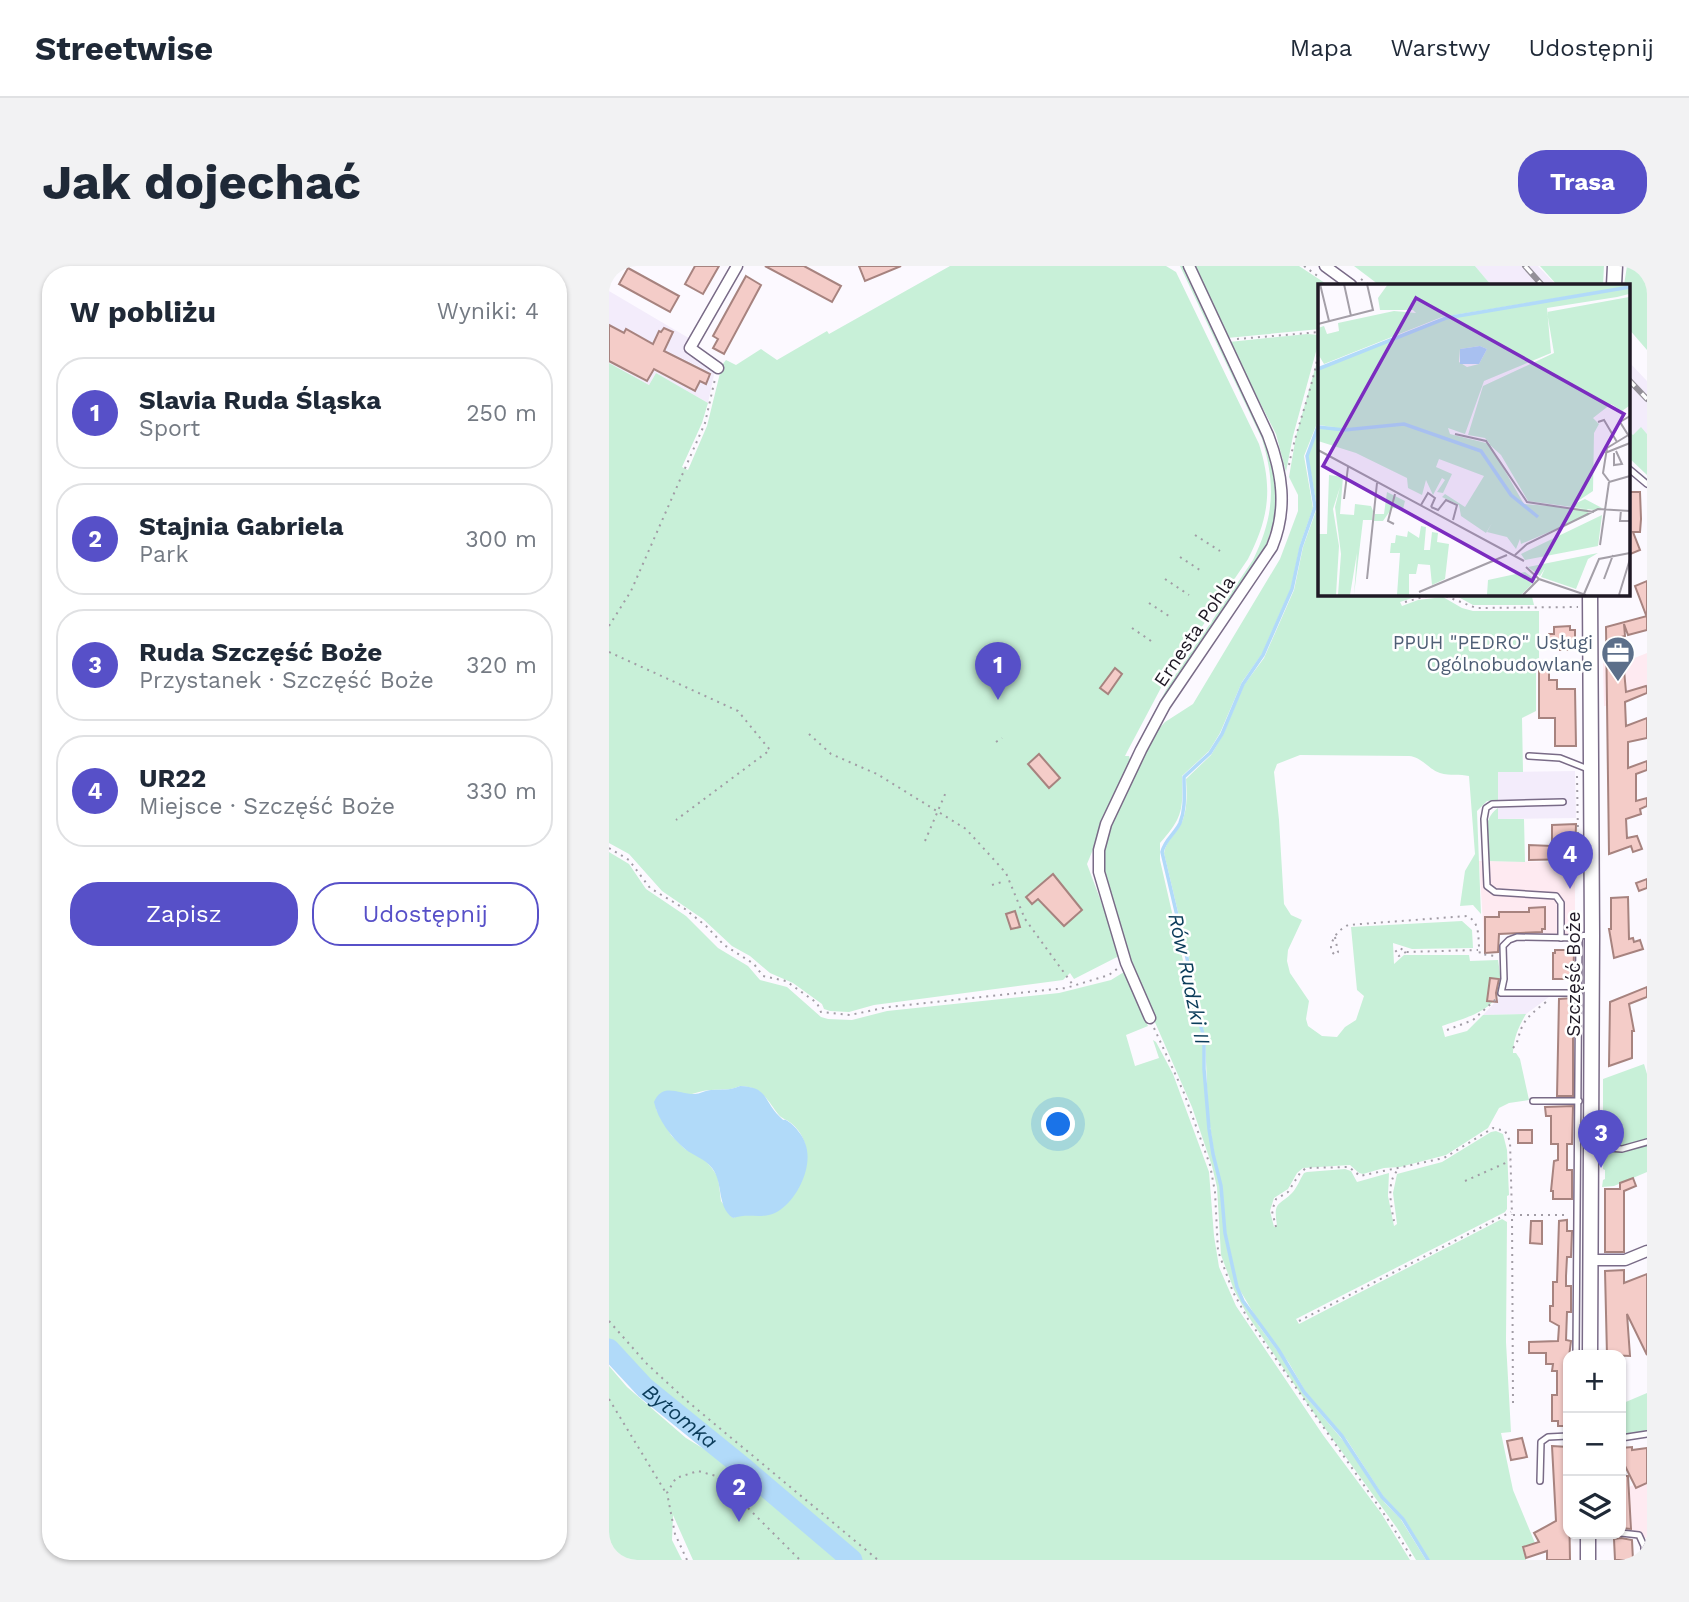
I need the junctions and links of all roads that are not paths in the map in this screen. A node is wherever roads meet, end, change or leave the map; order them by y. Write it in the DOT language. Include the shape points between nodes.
graph roads {
  1 [pos="737,266"];
  2 [pos="1189,266"];
  3 [pos="1325,266"];
  4 [pos="1615,266"];
  5 [pos="1350,284"];
  6 [pos="1614,284"];
  7 [pos="718,368"];
  8 [pos="1629,469"];
  9 [pos="1647,484"];
  10 [pos="1590,600"];
  11 [pos="1529,756"];
  12 [pos="1591,770"];
  13 [pos="1563,802"];
  14 [pos="1586,937"];
  15 [pos="1562,938"];
  16 [pos="1579,993"];
  17 [pos="1150,1017"];
  18 [pos="1533,1101"];
  19 [pos="1579,1101"];
  20 [pos="1647,1142"];
  21 [pos="1592,1147"];
  22 [pos="1647,1251"];
  23 [pos="1590,1260"];
  24 [pos="1576,1350"];
  25 [pos="1590,1350"];
  26 [pos="1647,1434"];
  27 [pos="1563,1436"];
  28 [pos="1626,1437"];
  29 [pos="1540,1481"];
  30 [pos="1626,1534"];
  31 [pos="1588,1539"];
  32 [pos="1588,1560"];
  33 [pos="1644,1560"];
  1 -- 7 [label="street" via="690,348"];
  2 -- 17 [label="street, Ernesta Pohla" via="1268,435 1281,477 1282,509 1272,547 1165,705 1107,824 1097,864 1126,963"];
  3 -- 5 [label="street"];
  4 -- 6 [label="street"];
  8 -- 9 [label="lane"];
  10 -- 12 [label="street, Szczęść Boże"];
  11 -- 12 [label="lane" via="1560,758"];
  12 -- 14 [label="street, Szczęść Boże"];
  13 -- 15 [label="lane" via="1492,804 1484,819 1487,886 1495,892 1556,896 1561,903"];
  14 -- 15 [label="lane"];
  14 -- 16 [label="lane"];
  14 -- 21 [label="street, Szczęść Boże"];
  15 -- 16 [label="lane" via="1513,938 1503,946 1501,993"];
  16 -- 19 [label="lane"];
  18 -- 19 [label="lane"];
  19 -- 24 [label="lane"];
  20 -- 21 [label="lane" via="1622,1149"];
  21 -- 23 [label="street, Szczęść Boże"];
  22 -- 23 [label="street" via="1625,1260"];
  23 -- 25 [label="street, Szczęść Boże"];
  26 -- 28 [label="lane"];
  27 -- 29 [label="lane" via="1541,1442"];
  30 -- 33 [label="lane" via="1639,1535"];
  31 -- 32 [label="street"];
}
